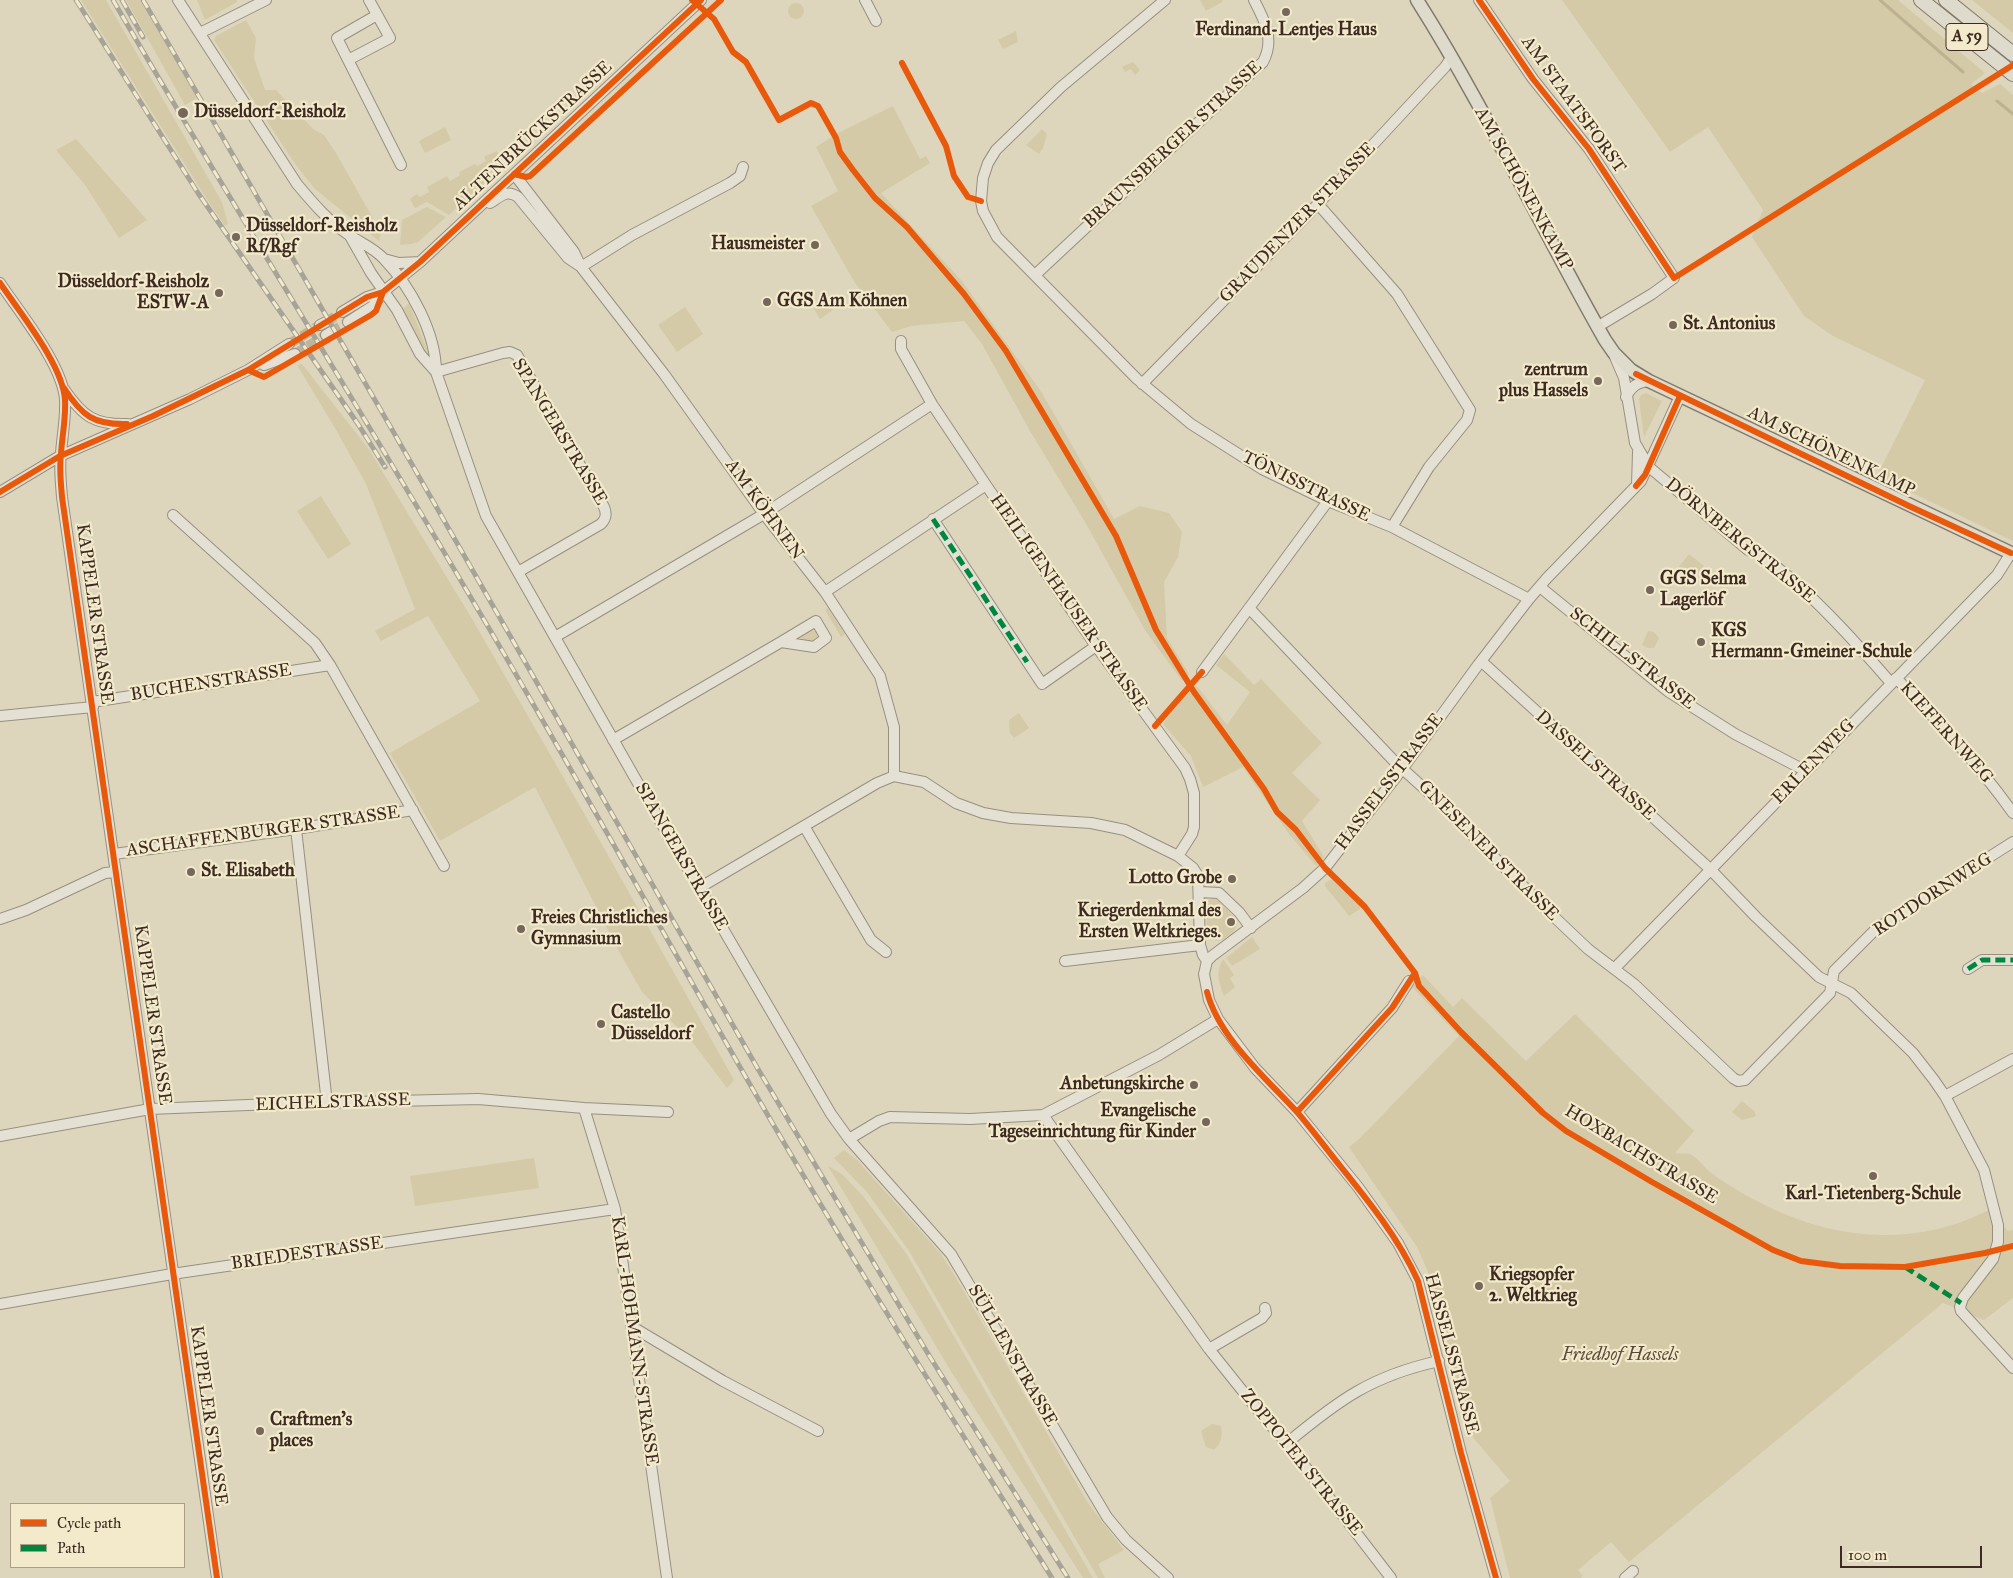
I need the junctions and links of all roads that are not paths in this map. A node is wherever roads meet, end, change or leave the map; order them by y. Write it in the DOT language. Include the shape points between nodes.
graph roads {
  1 [pos="178,0"];
  2 [pos="266,0"];
  3 [pos="369,0"];
  4 [pos="701,0"];
  5 [pos="865,0"];
  6 [pos="1165,0"];
  7 [pos="1254,0"];
  8 [pos="1417,0"];
  9 [pos="1479,0"];
  10 [pos="1921,0"];
  11 [pos="1946,0"];
  12 [pos="378,15"];
  13 [pos="876,21"];
  14 [pos="200,34"];
  15 [pos="2013,54"];
  16 [pos="1451,58"];
  17 [pos="348,60"];
  18 [pos="2013,74"];
  19 [pos="401,164"];
  20 [pos="743,167"];
  21 [pos="514,174"];
  22 [pos="518,197"];
  23 [pos="1318,204"];
  24 [pos="479,206"];
  25 [pos="350,235"];
  26 [pos="384,259"];
  27 [pos="420,262"];
  28 [pos="581,266"];
  29 [pos="1035,275"];
  30 [pos="399,279"];
  31 [pos="0,283"];
  32 [pos="383,292"];
  33 [pos="342,312"];
  34 [pos="348,322"];
  35 [pos="1597,327"];
  36 [pos="900,341"];
  37 [pos="289,344"];
  38 [pos="1614,353"];
  39 [pos="295,354"];
  40 [pos="248,370"];
  41 [pos="436,372"];
  42 [pos="1649,381"];
  43 [pos="1142,384"];
  44 [pos="63,386"];
  45 [pos="1680,396"];
  46 [pos="1626,397"];
  47 [pos="932,404"];
  48 [pos="134,424"];
  49 [pos="1638,449"];
  50 [pos="1655,453"];
  51 [pos="60,456"];
  52 [pos="1649,468"];
  53 [pos="986,485"];
  54 [pos="1636,486"];
  55 [pos="0,492"];
  56 [pos="1328,501"];
  57 [pos="764,514"];
  58 [pos="173,515"];
  59 [pos="933,519"];
  60 [pos="1392,527"];
  61 [pos="2012,554"];
  62 [pos="518,572"];
  63 [pos="1540,587"];
  64 [pos="825,592"];
  65 [pos="1529,599"];
  66 [pos="1249,608"];
  67 [pos="556,637"];
  68 [pos="781,642"];
  69 [pos="1096,646"];
  70 [pos="1480,661"];
  71 [pos="330,665"];
  72 [pos="1202,672"];
  73 [pos="1894,681"];
  74 [pos="93,704"];
  75 [pos="0,716"];
  76 [pos="613,740"];
  77 [pos="1403,768"];
  78 [pos="1806,771"];
  79 [pos="894,776"];
  80 [pos="413,810"];
  81 [pos="2013,813"];
  82 [pos="804,826"];
  83 [pos="296,828"];
  84 [pos="2013,842"];
  85 [pos="114,854"];
  86 [pos="1178,856"];
  87 [pos="444,866"];
  88 [pos="1710,869"];
  89 [pos="116,872"];
  90 [pos="699,888"];
  91 [pos="1200,892"];
  92 [pos="0,919"];
  93 [pos="1251,928"];
  94 [pos="1200,945"];
  95 [pos="886,952"];
  96 [pos="2013,960"];
  97 [pos="1065,961"];
  98 [pos="1207,961"];
  99 [pos="1614,969"];
  100 [pos="1968,969"];
  101 [pos="1409,981"];
  102 [pos="1833,983"];
  103 [pos="1218,1019"];
  104 [pos="2013,1059"];
  105 [pos="1738,1081"];
  106 [pos="1945,1096"];
  107 [pos="327,1103"];
  108 [pos="584,1108"];
  109 [pos="150,1109"];
  110 [pos="668,1112"];
  111 [pos="1297,1112"];
  112 [pos="1044,1115"];
  113 [pos="0,1136"];
  114 [pos="849,1139"];
  115 [pos="615,1209"];
  116 [pos="172,1274"];
  117 [pos="0,1304"];
  118 [pos="1265,1308"];
  119 [pos="631,1326"];
  120 [pos="1209,1349"];
  121 [pos="1439,1361"];
  122 [pos="2013,1368"];
  123 [pos="818,1431"];
  124 [pos="1287,1443"];
  125 [pos="1634,1571"];
  126 [pos="217,1578"];
  127 [pos="667,1578"];
  128 [pos="1168,1578"];
  129 [pos="1391,1578"];
  130 [pos="1496,1578"];
  131 [pos="1624,1578"];
  1 -- 14 [label="street"];
  2 -- 14 [label="street"];
  3 -- 12 [label="street"];
  4 -- 21 [label="street, ALTENBRÜCKSTRASSE"];
  5 -- 13 [label="street"];
  6 -- 29 [label="street, TÖNISSTRASSE" via="1061,87 996,150 988,163 983,178 983,211 997,237"];
  7 -- 29 [label="street, BRAUNSBERGER STRASSE" via="1264,19 1270,42 1263,62"];
  8 -- 16 [label="main road, AM SCHÖNENKAMP"];
  9 -- 35 [label="street, AM STAATSFORST" via="1534,79 1589,149 1674,278"];
  10 -- 18 [label="highway, A 59"];
  11 -- 15 [label="highway, A 59"];
  12 -- 17 [label="street" via="336,38"];
  12 -- 17 [label="street" via="390,38"];
  14 -- 25 [label="street" via="297,184"];
  16 -- 23 [label="street, GRAUDENZER STRASSE"];
  16 -- 35 [label="main road, AM SCHÖNENKAMP"];
  17 -- 19 [label="street"];
  20 -- 28 [label="street" via="740,176 730,183 632,234"];
  21 -- 24 [label="street, ALTENBRÜCKSTRASSE"];
  21 -- 28 [label="street, AM KÖHNEN" via="574,252"];
  22 -- 24 [label="street, ALTENBRÜCKSTRASSE" via="504,193"];
  22 -- 28 [label="street, AM KÖHNEN" via="568,258"];
  23 -- 43 [label="street, GRAUDENZER STRASSE"];
  23 -- 60 [label="street" via="1397,294 1470,410 1467,420 1429,466"];
  24 -- 27 [label="street, ALTENBRÜCKSTRASSE"];
  25 -- 26 [label="street, SPANGERSTRASSE"];
  25 -- 32 [label="street, SPANGERSTRASSE"];
  26 -- 27 [label="street" via="399,263"];
  26 -- 30 [label="street, SPANGERSTRASSE"];
  27 -- 30 [label="street, ALTENBRÜCKSTRASSE"];
  28 -- 57 [label="street, AM KÖHNEN" via="664,374"];
  29 -- 43 [label="street, TÖNISSTRASSE"];
  30 -- 32 [label="street, ALTENBRÜCKSTRASSE"];
  30 -- 41 [label="street, SPANGERSTRASSE" via="412,295 424,323 434,353"];
  31 -- 44 [label="street" via="47,354"];
  32 -- 33 [label="street" via="367,297"];
  32 -- 34 [label="street" via="373,306"];
  32 -- 41 [label="street, SPANGERSTRASSE" via="397,310 420,354"];
  35 -- 38 [label="main road, AM SCHÖNENKAMP"];
  36 -- 47 [label="street, HEILIGENHAUSER STRASSE" via="901,349"];
  37 -- 40 [label="street"];
  38 -- 42 [label="main road, AM SCHÖNENKAMP" via="1631,370"];
  38 -- 46 [label="street"];
  39 -- 40 [label="street"];
  40 -- 48 [label="street"];
  41 -- 62 [label="street, SPANGERSTRASSE" via="486,516"];
  41 -- 62 [label="street, SPANGERSTRASSE" via="503,353 517,355 604,507 606,515 601,524"];
  42 -- 45 [label="main road, AM SCHÖNENKAMP"];
  42 -- 46 [label="street" via="1634,385"];
  43 -- 56 [label="street, TÖNISSTRASSE" via="1191,424 1248,461"];
  44 -- 48 [label="street" via="78,407 97,422"];
  44 -- 51 [label="street, KAPPELER STRASSE" via="65,411"];
  45 -- 50 [label="street, HASSELSSTRASSE"];
  45 -- 61 [label="main road, AM SCHÖNENKAMP"];
  46 -- 49 [label="street"];
  47 -- 53 [label="street, HEILIGENHAUSER STRASSE"];
  47 -- 57 [label="street"];
  48 -- 51 [label="street"];
  49 -- 50 [label="street"];
  49 -- 52 [label="street"];
  49 -- 54 [label="street"];
  50 -- 52 [label="street, HASSELSSTRASSE"];
  51 -- 55 [label="street"];
  51 -- 74 [label="street, KAPPELER STRASSE" via="62,497"];
  52 -- 54 [label="street, HASSELSSTRASSE"];
  52 -- 73 [label="street, DÖRNBERGSTRASSE" via="1748,550 1761,554 1803,590"];
  53 -- 59 [label="street"];
  53 -- 69 [label="street, HEILIGENHAUSER STRASSE"];
  54 -- 63 [label="street, HASSELSSTRASSE"];
  56 -- 60 [label="street, TÖNISSTRASSE"];
  56 -- 66 [label="street"];
  57 -- 64 [label="street, AM KÖHNEN"];
  57 -- 67 [label="street"];
  58 -- 71 [label="street" via="315,643"];
  59 -- 64 [label="street"];
  59 -- 69 [label="street" via="1042,684"];
  60 -- 65 [label="street, TÖNISSTRASSE"];
  61 -- 73 [label="street, ERLENWEG" via="1997,575"];
  62 -- 67 [label="street, SPANGERSTRASSE"];
  63 -- 65 [label="street, HASSELSSTRASSE"];
  63 -- 78 [label="street, SCHILLSTRASSE" via="1668,692 1735,734"];
  64 -- 79 [label="street, AM KÖHNEN" via="880,676 894,726"];
  65 -- 70 [label="street, HASSELSSTRASSE"];
  66 -- 72 [label="street"];
  66 -- 77 [label="street, GNESENER STRASSE"];
  67 -- 76 [label="street, SPANGERSTRASSE"];
  68 -- 76 [label="street"];
  69 -- 86 [label="street, HEILIGENHAUSER STRASSE" via="1190,779 1194,793 1194,826"];
  70 -- 77 [label="street, HASSELSSTRASSE"];
  70 -- 88 [label="street, DASSELSTRASSE"];
  71 -- 74 [label="street, BUCHENSTRASSE"];
  71 -- 80 [label="street"];
  73 -- 78 [label="street, ERLENWEG"];
  73 -- 81 [label="street, KIEFERNWEG" via="1946,729"];
  74 -- 75 [label="street, BUCHENSTRASSE"];
  74 -- 85 [label="street, KAPPELER STRASSE"];
  76 -- 90 [label="street, SPANGERSTRASSE"];
  77 -- 93 [label="street, HASSELSSTRASSE" via="1319,874"];
  77 -- 99 [label="street, GNESENER STRASSE" via="1588,950"];
  78 -- 88 [label="street, ERLENWEG"];
  79 -- 82 [label="street"];
  79 -- 86 [label="street" via="924,782 956,803 983,813 1091,823 1125,830"];
  80 -- 83 [label="street, ASCHAFFENBURGER STRASSE"];
  80 -- 87 [label="street"];
  82 -- 90 [label="street"];
  82 -- 95 [label="street" via="871,940"];
  83 -- 85 [label="street, ASCHAFFENBURGER STRASSE"];
  83 -- 107 [label="street"];
  84 -- 102 [label="street, ROTDORNWEG" via="1876,929 1834,971"];
  85 -- 89 [label="street, KAPPELER STRASSE"];
  86 -- 91 [label="street" via="1196,872"];
  88 -- 99 [label="street, ERLENWEG"];
  88 -- 102 [label="street, DASSELSTRASSE" via="1819,977"];
  89 -- 92 [label="street, ASCHAFFENBURGER STRASSE" via="105,873"];
  89 -- 109 [label="street, KAPPELER STRASSE"];
  90 -- 114 [label="street, SPANGERSTRASSE" via="831,1114"];
  91 -- 93 [label="street" via="1219,893"];
  91 -- 94 [label="street"];
  93 -- 98 [label="street, HASSELSSTRASSE"];
  94 -- 97 [label="street"];
  94 -- 98 [label="street"];
  96 -- 100 [label="street" via="1982,960"];
  98 -- 103 [label="street, HASSELSSTRASSE" via="1204,981"];
  99 -- 105 [label="street, GNESENER STRASSE"];
  101 -- 111 [label="street" via="1392,1008"];
  102 -- 105 [label="street, ROTDORNWEG" via="1830,993 1745,1080"];
  102 -- 106 [label="street, DASSELSTRASSE" via="1852,992 1913,1053"];
  103 -- 111 [label="street, HASSELSSTRASSE" via="1254,1068"];
  103 -- 112 [label="street" via="1159,1056"];
  104 -- 106 [label="street"];
  106 -- 122 [label="street, DASSELSTRASSE" via="1984,1170 1998,1225 1993,1259 1963,1298 1960,1307"];
  107 -- 108 [label="street, EICHELSTRASSE" via="478,1099"];
  107 -- 109 [label="street, EICHELSTRASSE"];
  108 -- 110 [label="street, EICHELSTRASSE"];
  108 -- 115 [label="street, KARL-HOHMANN-STRASSE"];
  109 -- 113 [label="street, EICHELSTRASSE"];
  109 -- 116 [label="street, KAPPELER STRASSE"];
  111 -- 121 [label="street, HASSELSSTRASSE" via="1358,1188 1409,1262 1418,1281"];
  112 -- 114 [label="street" via="970,1119 890,1117"];
  112 -- 120 [label="street, ZOPPOTER STRASSE"];
  114 -- 128 [label="street, SÜLLENSTRASSE" via="951,1254 1107,1517 1126,1540"];
  115 -- 116 [label="street, BRIEDESTRASSE"];
  115 -- 119 [label="street, KARL-HOHMANN-STRASSE"];
  116 -- 117 [label="street, BRIEDESTRASSE"];
  116 -- 126 [label="street, KAPPELER STRASSE"];
  118 -- 120 [label="street" via="1262,1318"];
  119 -- 123 [label="street" via="723,1381"];
  119 -- 127 [label="street, KARL-HOHMANN-STRASSE"];
  120 -- 124 [label="street, ZOPPOTER STRASSE"];
  121 -- 124 [label="street" via="1396,1372 1370,1383 1324,1413"];
  121 -- 130 [label="street, HASSELSSTRASSE"];
  124 -- 129 [label="street, ZOPPOTER STRASSE"];
  125 -- 131 [label="street"];
}
